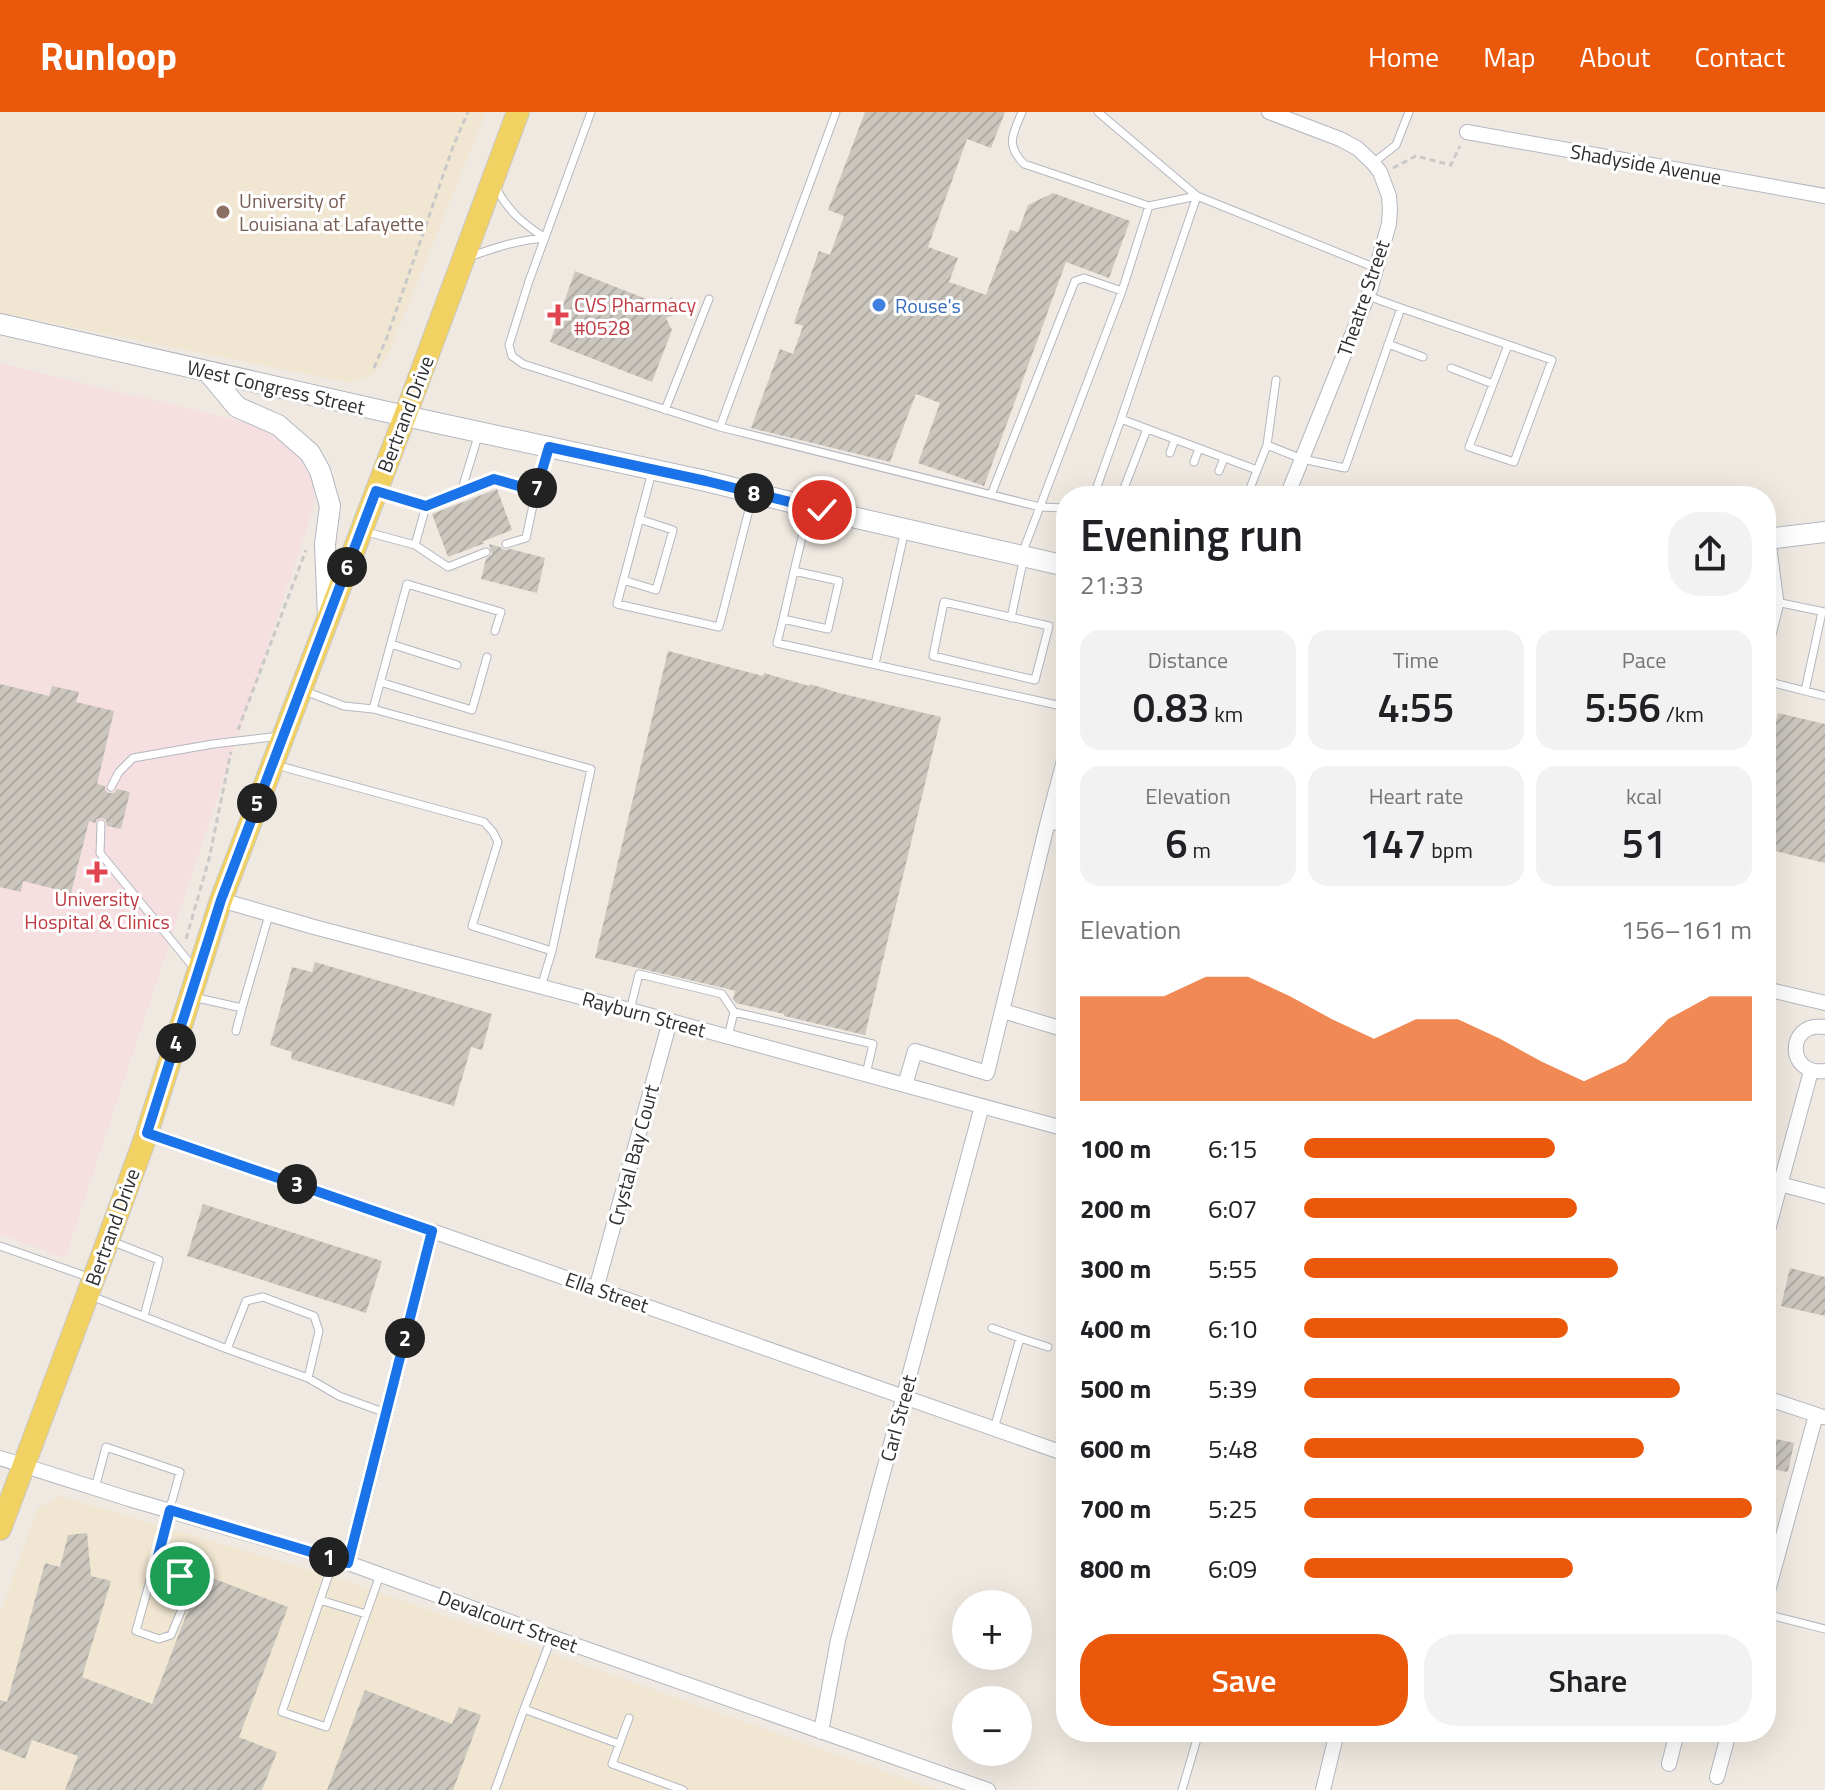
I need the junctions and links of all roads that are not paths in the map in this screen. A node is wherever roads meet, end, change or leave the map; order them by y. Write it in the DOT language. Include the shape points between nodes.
graph roads {
  1 [pos="518,112"];
  2 [pos="591,112"];
  3 [pos="836,112"];
  4 [pos="1022,112"];
  5 [pos="1098,112"];
  6 [pos="1269,112"];
  7 [pos="1409,112"];
  8 [pos="1467,132"];
  9 [pos="1377,169"];
  10 [pos="492,181"];
  11 [pos="1197,196"];
  12 [pos="1825,196"];
  13 [pos="1149,206"];
  14 [pos="545,238"];
  15 [pos="463,259"];
  16 [pos="1376,268"];
  17 [pos="1122,291"];
  18 [pos="1368,296"];
  19 [pos="709,299"];
  20 [pos="1401,308"];
  21 [pos="0,324"];
  22 [pos="1388,344"];
  23 [pos="1508,345"];
  24 [pos="1423,357"];
  25 [pos="1451,368"];
  26 [pos="208,372"];
  27 [pos="1276,380"];
  28 [pos="1493,384"];
  29 [pos="665,410"];
  30 [pos="405,416"];
  31 [pos="1121,419"];
  32 [pos="720,427"];
  33 [pos="1147,429"];
  34 [pos="479,432"];
  35 [pos="1175,439"];
  36 [pos="1267,445"];
  37 [pos="549,447"];
  38 [pos="1199,448"];
  39 [pos="1170,453"];
  40 [pos="1224,458"];
  41 [pos="1302,459"];
  42 [pos="1194,462"];
  43 [pos="653,469"];
  44 [pos="1257,470"];
  45 [pos="1219,471"];
  46 [pos="1098,486"];
  47 [pos="1125,486"];
  48 [pos="1251,486"];
  49 [pos="1291,486"];
  50 [pos="474,487"];
  51 [pos="376,491"];
  52 [pos="536,491"];
  53 [pos="461,492"];
  54 [pos="753,492"];
  55 [pos="991,495"];
  56 [pos="478,497"];
  57 [pos="444,498"];
  58 [pos="426,506"];
  59 [pos="810,506"];
  60 [pos="1040,507"];
  61 [pos="448,508"];
  62 [pos="1056,508"];
  63 [pos="639,519"];
  64 [pos="905,529"];
  65 [pos="361,530"];
  66 [pos="1825,532"];
  67 [pos="1776,538"];
  68 [pos="506,544"];
  69 [pos="415,545"];
  70 [pos="486,552"];
  71 [pos="1023,556"];
  72 [pos="1056,564"];
  73 [pos="794,571"];
  74 [pos="623,580"];
  75 [pos="1776,580"];
  76 [pos="1776,602"];
  77 [pos="1780,603"];
  78 [pos="1824,612"];
  79 [pos="328,617"];
  80 [pos="1011,618"];
  81 [pos="783,619"];
  82 [pos="1776,619"];
  83 [pos="495,631"];
  84 [pos="391,644"];
  85 [pos="487,657"];
  86 [pos="875,664"];
  87 [pos="457,665"];
  88 [pos="380,682"];
  89 [pos="1776,684"];
  90 [pos="300,689"];
  91 [pos="1805,691"];
  92 [pos="1825,696"];
  93 [pos="1056,705"];
  94 [pos="373,709"];
  95 [pos="283,736"];
  96 [pos="272,764"];
  97 [pos="111,787"];
  98 [pos="1056,791"];
  99 [pos="1048,821"];
  100 [pos="1056,823"];
  101 [pos="101,824"];
  102 [pos="221,900"];
  103 [pos="269,914"];
  104 [pos="552,951"];
  105 [pos="198,973"];
  106 [pos="541,987"];
  107 [pos="1776,991"];
  108 [pos="190,996"];
  109 [pos="1825,1003"];
  110 [pos="242,1008"];
  111 [pos="630,1010"];
  112 [pos="1003,1011"];
  113 [pos="734,1012"];
  114 [pos="670,1021"];
  115 [pos="1824,1024"];
  116 [pos="1056,1027"];
  117 [pos="236,1031"];
  118 [pos="728,1037"];
  119 [pos="1818,1071"];
  120 [pos="866,1074"];
  121 [pos="905,1085"];
  122 [pos="982,1106"];
  123 [pos="1056,1126"];
  124 [pos="147,1133"];
  125 [pos="1780,1184"];
  126 [pos="1825,1196"];
  127 [pos="1776,1198"];
  128 [pos="432,1231"];
  129 [pos="108,1240"];
  130 [pos="0,1246"];
  131 [pos="90,1286"];
  132 [pos="596,1289"];
  133 [pos="144,1316"];
  134 [pos="992,1328"];
  135 [pos="1020,1338"];
  136 [pos="1048,1347"];
  137 [pos="227,1349"];
  138 [pos="308,1378"];
  139 [pos="903,1397"];
  140 [pos="1776,1401"];
  141 [pos="386,1413"];
  142 [pos="1820,1416"];
  143 [pos="994,1429"];
  144 [pos="1056,1451"];
  145 [pos="0,1458"];
  146 [pos="24,1465"];
  147 [pos="95,1488"];
  148 [pos="170,1510"];
  149 [pos="0,1529"];
  150 [pos="341,1561"];
  151 [pos="1776,1564"];
  152 [pos="155,1568"];
  153 [pos="380,1575"];
  154 [pos="320,1600"];
  155 [pos="366,1614"];
  156 [pos="1776,1617"];
  157 [pos="1825,1629"];
  158 [pos="552,1637"];
  159 [pos="524,1709"];
  160 [pos="629,1718"];
  161 [pos="821,1732"];
  162 [pos="1196,1742"];
  163 [pos="1335,1742"];
  164 [pos="1674,1742"];
  165 [pos="1726,1742"];
  166 [pos="619,1744"];
  167 [pos="1669,1764"];
  168 [pos="1717,1777"];
  169 [pos="663,1787"];
  170 [pos="495,1790"];
  171 [pos="683,1790"];
  172 [pos="988,1790"];
  173 [pos="1182,1790"];
  174 [pos="1323,1790"];
  1 -- 10 [label="main road, Bertrand Drive"];
  2 -- 14 [label="lane"];
  3 -- 32 [label="lane"];
  4 -- 13 [label="lane" via="1012,138 1014,154 1024,164"];
  5 -- 11 [label="lane"];
  6 -- 9 [label="street" via="1340,139"];
  7 -- 9 [label="lane" via="1396,145"];
  8 -- 12 [label="street, Shadyside Avenue"];
  9 -- 16 [label="street, Theatre Street" via="1390,209"];
  10 -- 14 [label="lane" via="504,204"];
  10 -- 15 [label="main road, Bertrand Drive"];
  11 -- 13 [label="lane"];
  11 -- 16 [label="lane"];
  11 -- 31 [label="lane"];
  13 -- 17 [label="lane"];
  14 -- 15 [label="lane"];
  14 -- 29 [label="lane" via="509,345 512,356"];
  15 -- 30 [label="main road, Bertrand Drive"];
  16 -- 18 [label="street, Theatre Street"];
  17 -- 55 [label="lane" via="1084,278 1075,281"];
  17 -- 60 [label="lane"];
  18 -- 20 [label="lane"];
  18 -- 41 [label="street, Theatre Street"];
  19 -- 29 [label="lane"];
  20 -- 22 [label="lane"];
  20 -- 23 [label="lane"];
  21 -- 26 [label="main road, West Congress Street"];
  22 -- 24 [label="lane"];
  22 -- 41 [label="lane" via="1345,468"];
  23 -- 28 [label="lane"];
  23 -- 28 [label="lane" via="1552,360 1514,462 1469,447"];
  25 -- 28 [label="lane"];
  26 -- 30 [label="main road, West Congress Street"];
  26 -- 79 [label="main road" via="237,407 278,425 310,453 320,471 330,506 325,544"];
  27 -- 36 [label="lane"];
  29 -- 32 [label="lane"];
  30 -- 34 [label="main road, West Congress Street"];
  30 -- 51 [label="main road, Bertrand Drive"];
  31 -- 33 [label="lane"];
  31 -- 46 [label="lane"];
  32 -- 55 [label="lane"];
  33 -- 35 [label="lane"];
  33 -- 47 [label="lane"];
  34 -- 37 [label="main road, West Congress Street"];
  34 -- 53 [label="lane"];
  35 -- 38 [label="lane"];
  35 -- 39 [label="lane"];
  36 -- 41 [label="lane"];
  36 -- 44 [label="lane"];
  37 -- 43 [label="main road, West Congress Street"];
  37 -- 52 [label="lane"];
  38 -- 40 [label="lane"];
  38 -- 42 [label="lane"];
  40 -- 44 [label="lane"];
  40 -- 45 [label="lane"];
  41 -- 49 [label="street, Theatre Street"];
  43 -- 54 [label="main road, West Congress Street"];
  43 -- 63 [label="lane"];
  44 -- 48 [label="lane"];
  50 -- 52 [label="lane" via="494,479"];
  50 -- 53 [label="lane"];
  50 -- 56 [label="lane"];
  51 -- 58 [label="lane"];
  51 -- 65 [label="main road, Bertrand Drive"];
  52 -- 68 [label="lane" via="526,538"];
  53 -- 57 [label="lane"];
  54 -- 59 [label="main road, West Congress Street"];
  54 -- 74 [label="lane" via="719,627 617,604"];
  55 -- 60 [label="lane"];
  57 -- 58 [label="lane"];
  57 -- 61 [label="lane"];
  58 -- 69 [label="lane"];
  59 -- 64 [label="main road, West Congress Street"];
  59 -- 73 [label="lane"];
  60 -- 62 [label="lane"];
  60 -- 71 [label="lane"];
  63 -- 74 [label="lane"];
  63 -- 74 [label="lane" via="673,530 656,590"];
  64 -- 71 [label="main road, West Congress Street"];
  64 -- 86 [label="lane"];
  65 -- 69 [label="lane"];
  65 -- 79 [label="main road, Bertrand Drive"];
  66 -- 67 [label="main road"];
  69 -- 70 [label="lane" via="448,567"];
  71 -- 72 [label="main road, West Congress Street"];
  71 -- 80 [label="lane"];
  73 -- 81 [label="lane"];
  73 -- 81 [label="lane" via="839,581 831,617 828,629"];
  75 -- 77 [label="lane"];
  76 -- 77 [label="lane"];
  77 -- 78 [label="lane"];
  77 -- 82 [label="lane"];
  78 -- 91 [label="lane"];
  79 -- 90 [label="main road, Bertrand Drive"];
  80 -- 80 [label="lane" via="944,602 933,656 1035,680 1049,626"];
  81 -- 86 [label="lane" via="777,643"];
  83 -- 84 [label="lane" via="501,612 407,584"];
  84 -- 87 [label="lane"];
  84 -- 88 [label="lane"];
  85 -- 88 [label="lane" via="472,710"];
  86 -- 93 [label="lane"];
  88 -- 94 [label="lane"];
  89 -- 91 [label="lane"];
  90 -- 94 [label="lane" via="344,706"];
  90 -- 95 [label="main road, Bertrand Drive"];
  91 -- 92 [label="lane"];
  94 -- 104 [label="lane" via="591,769"];
  95 -- 96 [label="main road, Bertrand Drive"];
  95 -- 97 [label="lane" via="133,758"];
  96 -- 102 [label="main road, Bertrand Drive"];
  96 -- 104 [label="lane" via="484,822 498,842 472,926"];
  98 -- 99 [label="street"];
  99 -- 100 [label="street"];
  99 -- 112 [label="street"];
  101 -- 105 [label="lane" via="100,853"];
  102 -- 103 [label="street, Rayburn Street"];
  102 -- 105 [label="main road, Bertrand Drive"];
  103 -- 106 [label="street, Rayburn Street"];
  103 -- 110 [label="lane"];
  104 -- 106 [label="lane"];
  105 -- 108 [label="main road, Bertrand Drive"];
  106 -- 111 [label="street, Rayburn Street"];
  107 -- 109 [label="street"];
  108 -- 110 [label="lane"];
  108 -- 124 [label="main road, Bertrand Drive"];
  110 -- 117 [label="lane"];
  111 -- 113 [label="lane" via="639,974 722,994"];
  111 -- 114 [label="street, Rayburn Street"];
  112 -- 116 [label="street"];
  112 -- 121 [label="street" via="987,1073 915,1051"];
  113 -- 118 [label="lane"];
  113 -- 120 [label="lane" via="873,1044"];
  114 -- 118 [label="street, Rayburn Street"];
  114 -- 132 [label="street, Crystal Bay Court"];
  115 -- 119 [label="street" via="1807,1028 1797,1040 1796,1055 1804,1067"];
  118 -- 120 [label="street, Rayburn Street"];
  119 -- 125 [label="street"];
  120 -- 121 [label="street, Rayburn Street"];
  121 -- 122 [label="street, Rayburn Street"];
  122 -- 123 [label="street, Rayburn Street"];
  122 -- 139 [label="street, Carl Street"];
  124 -- 128 [label="street, Ella Street"];
  124 -- 129 [label="main road, Bertrand Drive"];
  125 -- 126 [label="street"];
  125 -- 127 [label="street"];
  128 -- 132 [label="street, Ella Street"];
  128 -- 141 [label="street"];
  129 -- 131 [label="main road, Bertrand Drive"];
  129 -- 133 [label="lane" via="159,1260"];
  130 -- 131 [label="lane"];
  131 -- 133 [label="lane"];
  131 -- 146 [label="main road, Bertrand Drive"];
  132 -- 139 [label="street, Ella Street"];
  133 -- 137 [label="lane"];
  134 -- 135 [label="lane"];
  135 -- 136 [label="lane"];
  135 -- 143 [label="lane"];
  137 -- 138 [label="lane"];
  137 -- 138 [label="lane" via="246,1301 263,1297 314,1316 319,1331"];
  138 -- 141 [label="lane"];
  139 -- 143 [label="street, Ella Street"];
  139 -- 161 [label="street, Carl Street" via="838,1640"];
  140 -- 142 [label="street"];
  141 -- 150 [label="street"];
  142 -- 151 [label="street"];
  143 -- 144 [label="street, Ella Street"];
  145 -- 146 [label="street, Devalcourt Street"];
  146 -- 147 [label="street, Devalcourt Street"];
  146 -- 149 [label="main road, Bertrand Drive"];
  147 -- 148 [label="street, Devalcourt Street"];
  147 -- 148 [label="lane" via="106,1447 180,1472"];
  148 -- 150 [label="street, Devalcourt Street"];
  148 -- 152 [label="lane"];
  150 -- 153 [label="street, Devalcourt Street"];
  150 -- 154 [label="lane"];
  152 -- 152 [label="lane" via="136,1631 159,1639 171,1635 187,1597 180,1576"];
  153 -- 155 [label="lane"];
  153 -- 158 [label="street, Devalcourt Street"];
  154 -- 155 [label="lane"];
  154 -- 155 [label="lane" via="282,1712 326,1727"];
  156 -- 157 [label="lane"];
  158 -- 159 [label="lane"];
  158 -- 161 [label="street, Devalcourt Street"];
  159 -- 166 [label="lane"];
  159 -- 170 [label="lane"];
  160 -- 166 [label="lane"];
  161 -- 172 [label="street, Devalcourt Street"];
  162 -- 173 [label="lane"];
  163 -- 174 [label="street"];
  164 -- 167 [label="street"];
  165 -- 168 [label="street"];
  166 -- 169 [label="lane" via="612,1764"];
  169 -- 171 [label="lane"];
}
